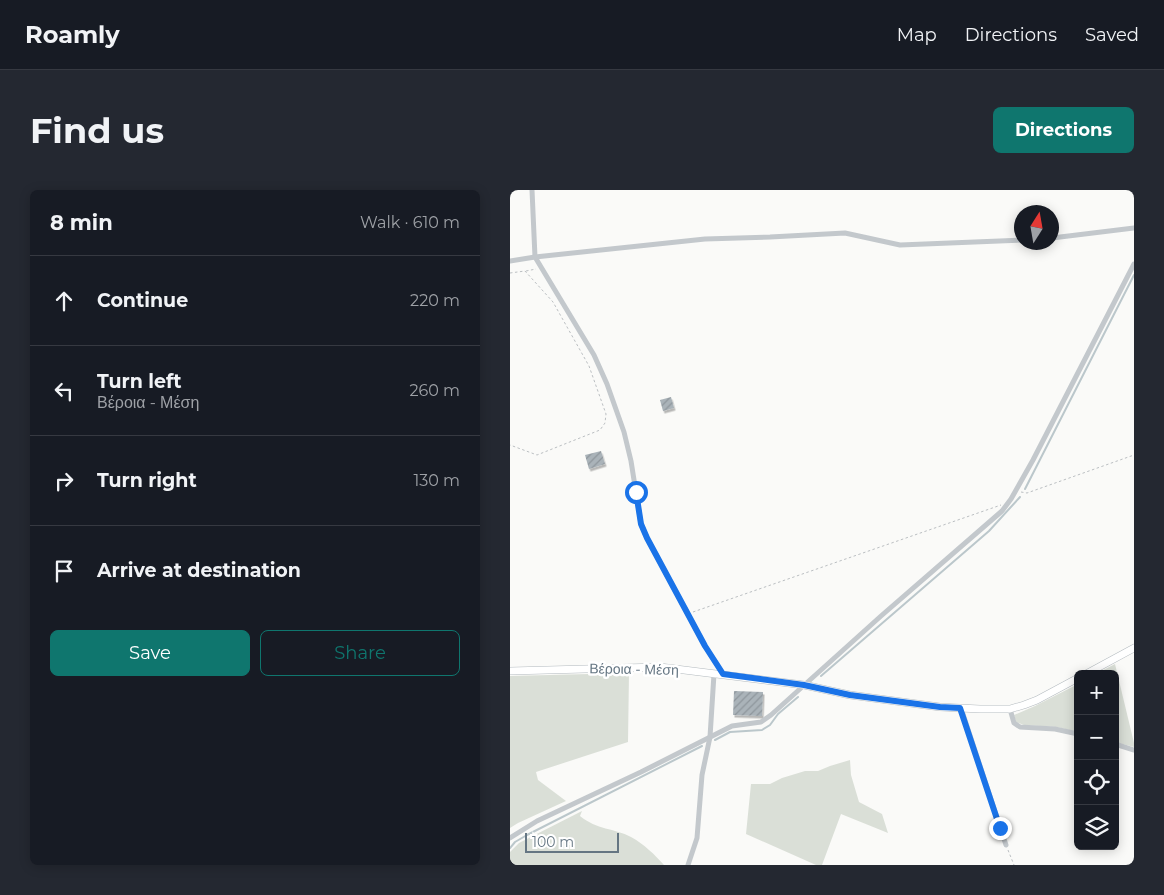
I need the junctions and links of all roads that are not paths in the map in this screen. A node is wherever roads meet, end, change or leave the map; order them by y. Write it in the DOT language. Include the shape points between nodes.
graph roads {
  1 [pos="532,190"];
  2 [pos="1134,228"];
  3 [pos="1059,237"];
  4 [pos="1014,240"];
  5 [pos="535,257"];
  6 [pos="510,261"];
  7 [pos="1134,264"];
  8 [pos="1134,648"];
  9 [pos="1093,670"];
  10 [pos="510,671"];
  11 [pos="714,674"];
  12 [pos="723,674"];
  13 [pos="1074,680"];
  14 [pos="804,685"];
  15 [pos="960,708"];
  16 [pos="1010,709"];
  17 [pos="1074,733"];
  18 [pos="710,737"];
  19 [pos="1119,745"];
  20 [pos="1134,750"];
  21 [pos="510,838"];
  22 [pos="1006,845"];
  23 [pos="688,865"];
  1 -- 5 [label="street"];
  2 -- 3 [label="street"];
  4 -- 5 [label="street" via="900,245 845,233 705,239"];
  5 -- 6 [label="street"];
  5 -- 12 [label="street" via="594,355 624,432 641,524"];
  7 -- 14 [label="street" via="1015,492 1002,511"];
  8 -- 9 [label="street"];
  10 -- 11 [label="street, Βέροια - Μέση" via="645,667"];
  11 -- 12 [label="street, Βέροια - Μέση"];
  11 -- 18 [label="street"];
  12 -- 14 [label="street, Βέροια - Μέση"];
  13 -- 16 [label="street, Βέροια - Μέση" via="1037,700"];
  14 -- 15 [label="street, Βέροια - Μέση" via="850,695"];
  14 -- 18 [label="street" via="761,722 732,726"];
  15 -- 16 [label="street, Βέροια - Μέση"];
  15 -- 22 [label="street"];
  16 -- 17 [label="street" via="1014,723 1020,726"];
  18 -- 21 [label="street" via="537,821"];
  18 -- 23 [label="street" via="702,775 697,838"];
  19 -- 20 [label="street"];
}
